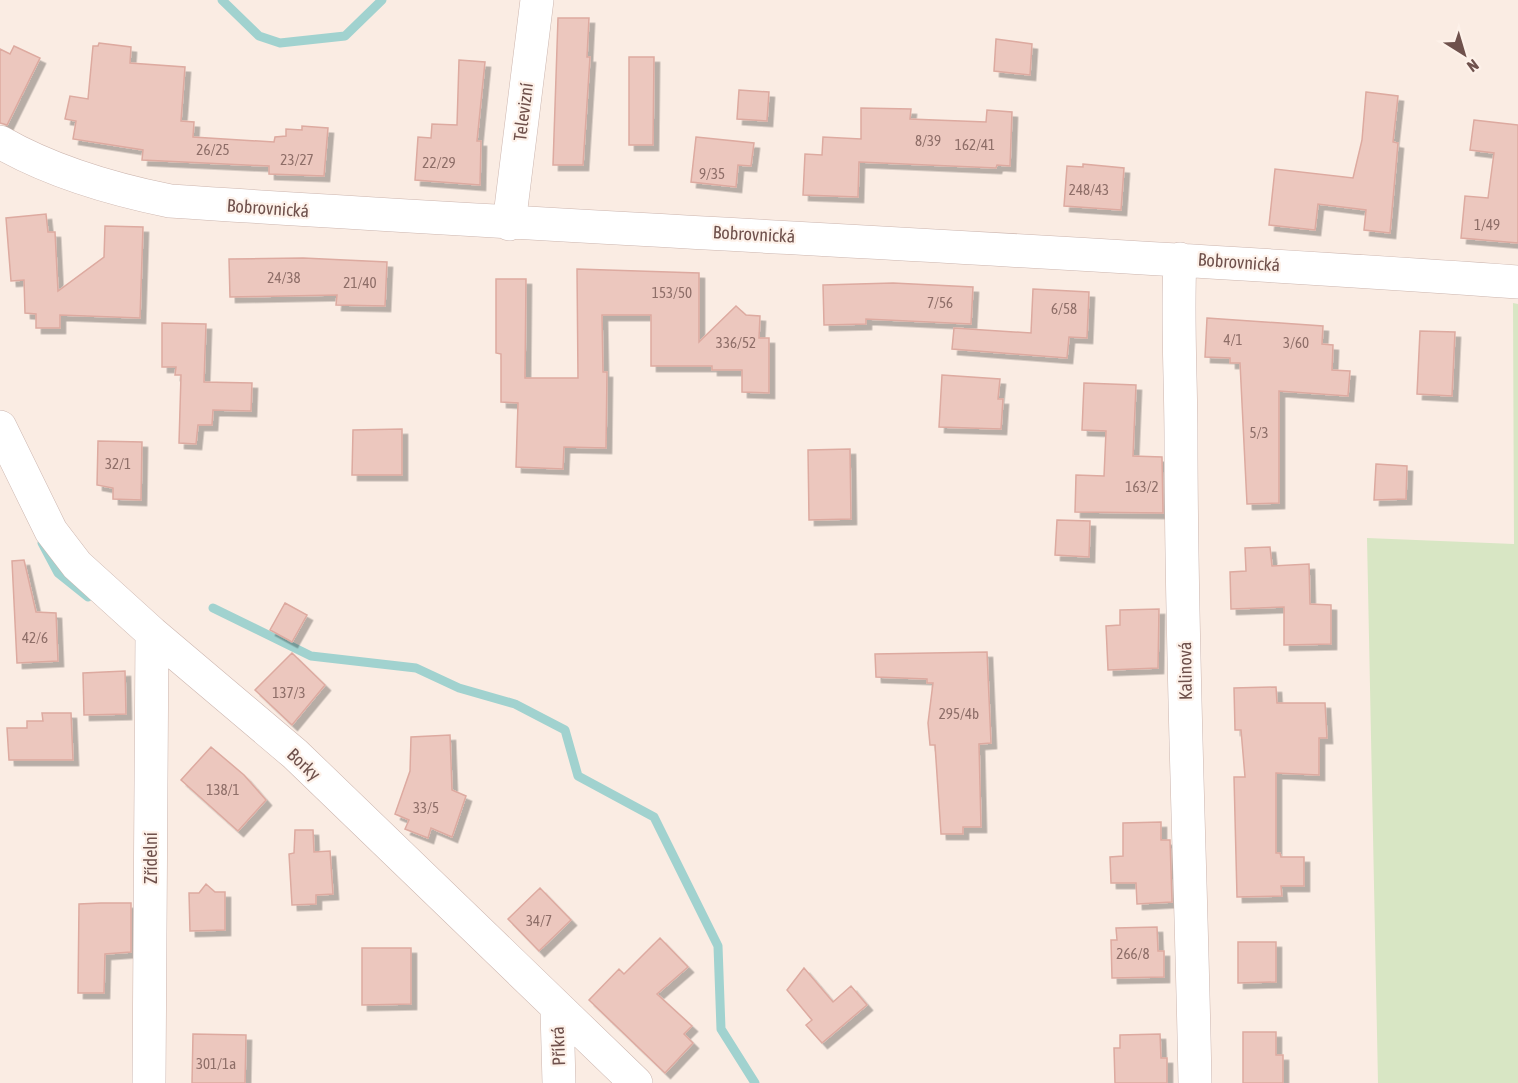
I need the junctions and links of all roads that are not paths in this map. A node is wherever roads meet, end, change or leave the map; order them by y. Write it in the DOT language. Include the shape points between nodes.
graph roads {
  1 [pos="537,0"];
  2 [pos="0,142"];
  3 [pos="510,224"];
  4 [pos="1180,259"];
  5 [pos="1518,282"];
  6 [pos="0,427"];
  7 [pos="152,633"];
  8 [pos="557,1010"];
  9 [pos="149,1083"];
  10 [pos="559,1083"];
  11 [pos="636,1083"];
  12 [pos="1195,1083"];
  1 -- 3 [label="street, Televizní"];
  2 -- 3 [label="street, Bobrovnická" via="51,167 129,193 170,201"];
  3 -- 4 [label="street, Bobrovnická" via="671,229"];
  4 -- 5 [label="street, Bobrovnická"];
  4 -- 12 [label="street, Kalinová" via="1177,311 1181,344 1181,519"];
  6 -- 7 [label="street, Borky" via="51,531 77,565"];
  7 -- 8 [label="street, Borky" via="295,754"];
  7 -- 9 [label="street, Zřídelní"];
  8 -- 10 [label="street, Příkrá"];
  8 -- 11 [label="street, Borky"];
}
